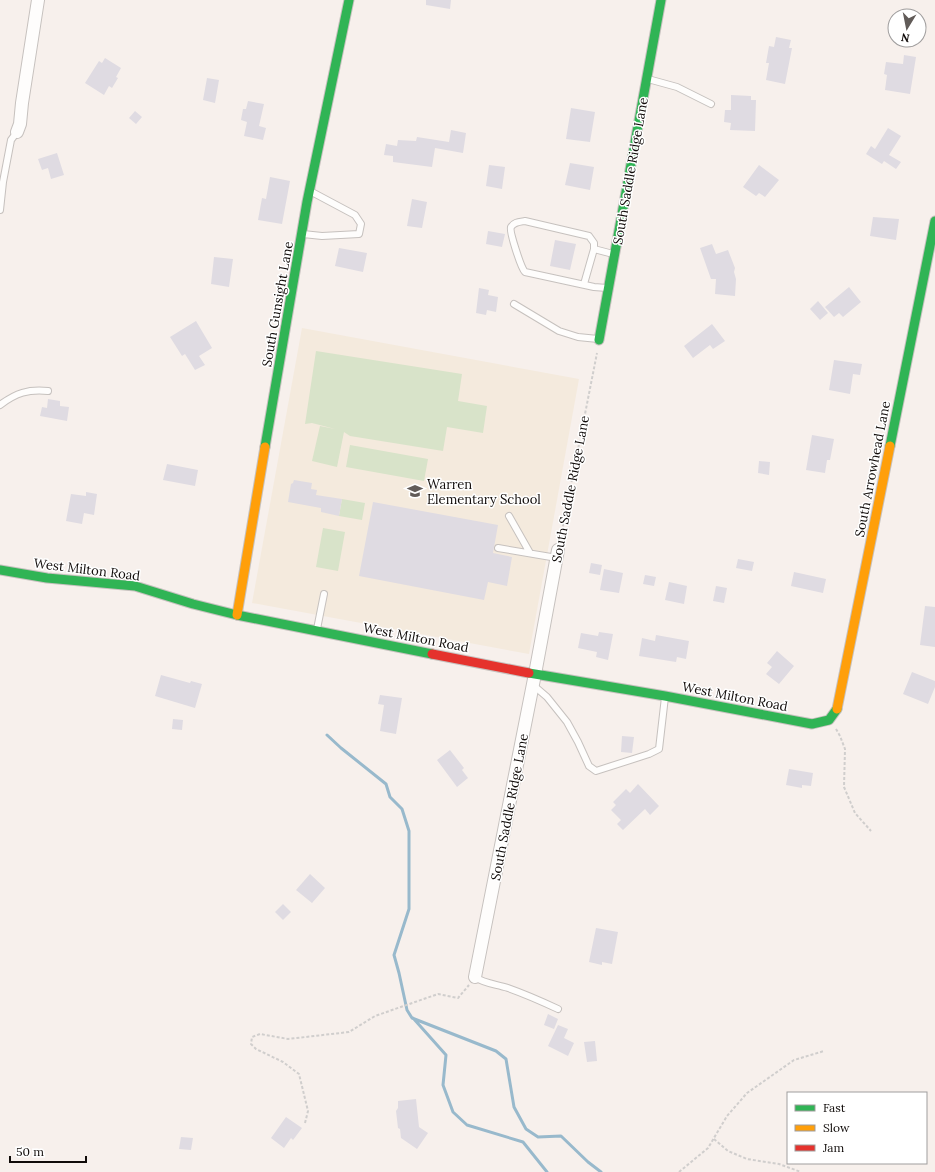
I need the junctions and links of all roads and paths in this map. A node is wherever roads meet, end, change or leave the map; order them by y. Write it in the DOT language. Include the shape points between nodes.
graph roads {
  1 [pos="38,0"];
  2 [pos="349,0"];
  3 [pos="661,0"];
  4 [pos="647,78"];
  5 [pos="711,104"];
  6 [pos="17,132"];
  7 [pos="310,190"];
  8 [pos="0,210"];
  9 [pos="935,223"];
  10 [pos="302,233"];
  11 [pos="594,249"];
  12 [pos="932,252"];
  13 [pos="614,255"];
  14 [pos="584,284"];
  15 [pos="608,288"];
  16 [pos="514,304"];
  17 [pos="599,340"];
  18 [pos="48,391"];
  19 [pos="0,405"];
  20 [pos="509,516"];
  21 [pos="498,548"];
  22 [pos="530,554"];
  23 [pos="558,554"];
  24 [pos="0,570"];
  25 [pos="324,594"];
  26 [pos="237,614"];
  27 [pos="317,631"];
  28 [pos="534,680"];
  29 [pos="665,696"];
  30 [pos="829,720"];
  31 [pos="871,831"];
  32 [pos="475,977"];
  33 [pos="558,1009"];
  34 [pos="824,1051"];
  35 [pos="305,1123"];
  36 [pos="714,1139"];
  37 [pos="679,1172"];
  38 [pos="801,1172"];
  1 -- 6 [label="street"];
  2 -- 7 [label="street, South Gunsight Lane"];
  3 -- 4 [label="street, South Saddle Ridge Lane"];
  4 -- 5 [label="lane" via="677,87"];
  4 -- 13 [label="street, South Saddle Ridge Lane"];
  6 -- 8 [label="lane" via="11,140"];
  7 -- 10 [label="street, South Gunsight Lane"];
  7 -- 10 [label="lane" via="355,215 361,224 360,234 322,236"];
  9 -- 12 [label="street, South Arrowhead Lane"];
  10 -- 26 [label="street, South Gunsight Lane"];
  11 -- 13 [label="lane"];
  11 -- 14 [label="lane"];
  11 -- 14 [label="lane" via="594,243 589,236 525,221 515,223 510,231 525,272"];
  12 -- 30 [label="street, South Arrowhead Lane" via="837,710"];
  13 -- 15 [label="street, South Saddle Ridge Lane"];
  14 -- 15 [label="lane"];
  15 -- 17 [label="street, South Saddle Ridge Lane"];
  16 -- 17 [label="lane" via="559,331"];
  17 -- 23 [label="path, South Saddle Ridge Lane"];
  18 -- 19 [label="lane" via="19,393"];
  20 -- 22 [label="lane"];
  21 -- 22 [label="lane"];
  22 -- 23 [label="lane"];
  23 -- 28 [label="street, South Saddle Ridge Lane"];
  24 -- 26 [label="street, West Milton Road" via="47,578 135,586 193,604"];
  25 -- 27 [label="lane"];
  26 -- 27 [label="street, West Milton Road"];
  27 -- 28 [label="street, West Milton Road"];
  28 -- 29 [label="street, West Milton Road"];
  28 -- 29 [label="lane" via="567,722 589,766 596,771 659,749"];
  28 -- 32 [label="street, South Saddle Ridge Lane"];
  29 -- 30 [label="street, West Milton Road" via="812,724"];
  30 -- 31 [label="path" via="845,749 844,787 855,813"];
  32 -- 33 [label="lane" via="484,983 530,996"];
  32 -- 35 [label="path" via="458,998 438,994 375,1016 349,1032 288,1039 260,1034 252,1037 251,1044 256,1049 283,1062 298,1074 308,1111"];
  34 -- 36 [label="path" via="794,1060 747,1094 728,1116"];
  36 -- 37 [label="path" via="708,1148"];
  36 -- 38 [label="path" via="728,1151 747,1159 779,1164"];
}
